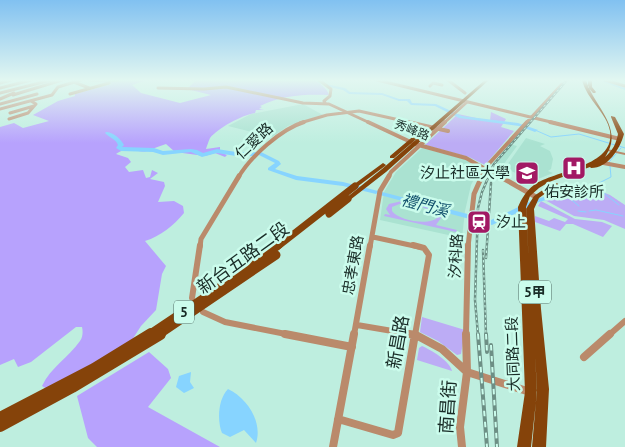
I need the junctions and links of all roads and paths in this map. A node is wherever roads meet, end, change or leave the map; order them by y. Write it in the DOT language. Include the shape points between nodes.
graph roads {
  1 [pos="30,101"];
  2 [pos="293,101"];
  3 [pos="325,101"];
  4 [pos="461,101"];
  5 [pos="465,101"];
  6 [pos="546,101"];
  7 [pos="598,101"];
  8 [pos="599,101"];
  9 [pos="325,103"];
  10 [pos="35,106"];
  11 [pos="0,109"];
  12 [pos="605,109"];
  13 [pos="347,111"];
  14 [pos="10,113"];
  15 [pos="530,117"];
  16 [pos="9,119"];
  17 [pos="432,127"];
  18 [pos="448,131"];
  19 [pos="617,140"];
  20 [pos="415,144"];
  21 [pos="614,150"];
  22 [pos="625,154"];
  23 [pos="604,163"];
  24 [pos="625,167"];
  25 [pos="485,168"];
  26 [pos="528,203"];
  27 [pos="373,237"];
  28 [pos="192,298"];
  29 [pos="203,312"];
  30 [pos="625,321"];
  31 [pos="357,325"];
  32 [pos="416,335"];
  33 [pos="352,347"];
  34 [pos="584,357"];
  35 [pos="467,372"];
  36 [pos="537,394"];
  37 [pos="0,418"];
  38 [pos="338,419"];
  39 [pos="0,426"];
  40 [pos="333,447"];
  41 [pos="462,447"];
  42 [pos="524,447"];
  43 [pos="539,447"];
  1 -- 10 [label="street"];
  1 -- 11 [label="street"];
  2 -- 9 [label="street, 秀峰路"];
  3 -- 9 [label="street"];
  4 -- 17 [label="main road, 5"];
  5 -- 15 [label="street"];
  6 -- 15 [label="street, 汐科路"];
  7 -- 12 [label="main road"];
  8 -- 12 [label="main road"];
  9 -- 13 [label="street, 秀峰路"];
  10 -- 14 [label="street"];
  10 -- 16 [label="street" via="19,117"];
  12 -- 19 [label="main road"];
  13 -- 17 [label="street, 仁愛路" via="363,111"];
  13 -- 20 [label="street, 秀峰路"];
  13 -- 28 [label="street, 仁愛路" via="290,128 274,138 245,166 200,239"];
  15 -- 19 [label="street"];
  15 -- 25 [label="street, 汐科路"];
  17 -- 18 [label="street, 仁愛路"];
  17 -- 20 [label="main road, 5"];
  19 -- 21 [label="main road"];
  20 -- 25 [label="street, 秀峰路" via="466,158"];
  20 -- 27 [label="street, 忠孝東路" via="391,172 380,191"];
  20 -- 37 [label="main road, 新台五路二段 / 5, bridge" via="355,186 276,249 157,330"];
  20 -- 39 [label="main road, 新台五路二段 / 5, bridge" via="286,248 207,304 101,371"];
  21 -- 22 [label="street"];
  21 -- 23 [label="main road"];
  23 -- 24 [label="street"];
  23 -- 26 [label="main road" via="564,178"];
  25 -- 26 [label="street, 秀峰路"];
  25 -- 35 [label="street, 汐科路" via="474,194 470,226"];
  26 -- 36 [label="main road, 大同路二段 / 5甲"];
  27 -- 31 [label="street, 忠孝東路"];
  27 -- 32 [label="street, 新昌路" via="420,246 429,255"];
  29 -- 33 [label="street" via="225,322"];
  30 -- 34 [label="street"];
  31 -- 32 [label="street, 南昌街"];
  31 -- 33 [label="street, 忠孝東路"];
  32 -- 35 [label="street, 南昌街" via="442,349"];
  32 -- 38 [label="street, 新昌路" via="398,433 393,436"];
  33 -- 38 [label="street, 忠孝東路"];
  35 -- 36 [label="street"];
  35 -- 41 [label="street, 南昌街" via="460,427"];
  36 -- 42 [label="main road, 大同路二段 / 5甲"];
  36 -- 43 [label="main road, 大同路二段 / 5甲"];
  38 -- 40 [label="street, 忠孝東路"];
}
